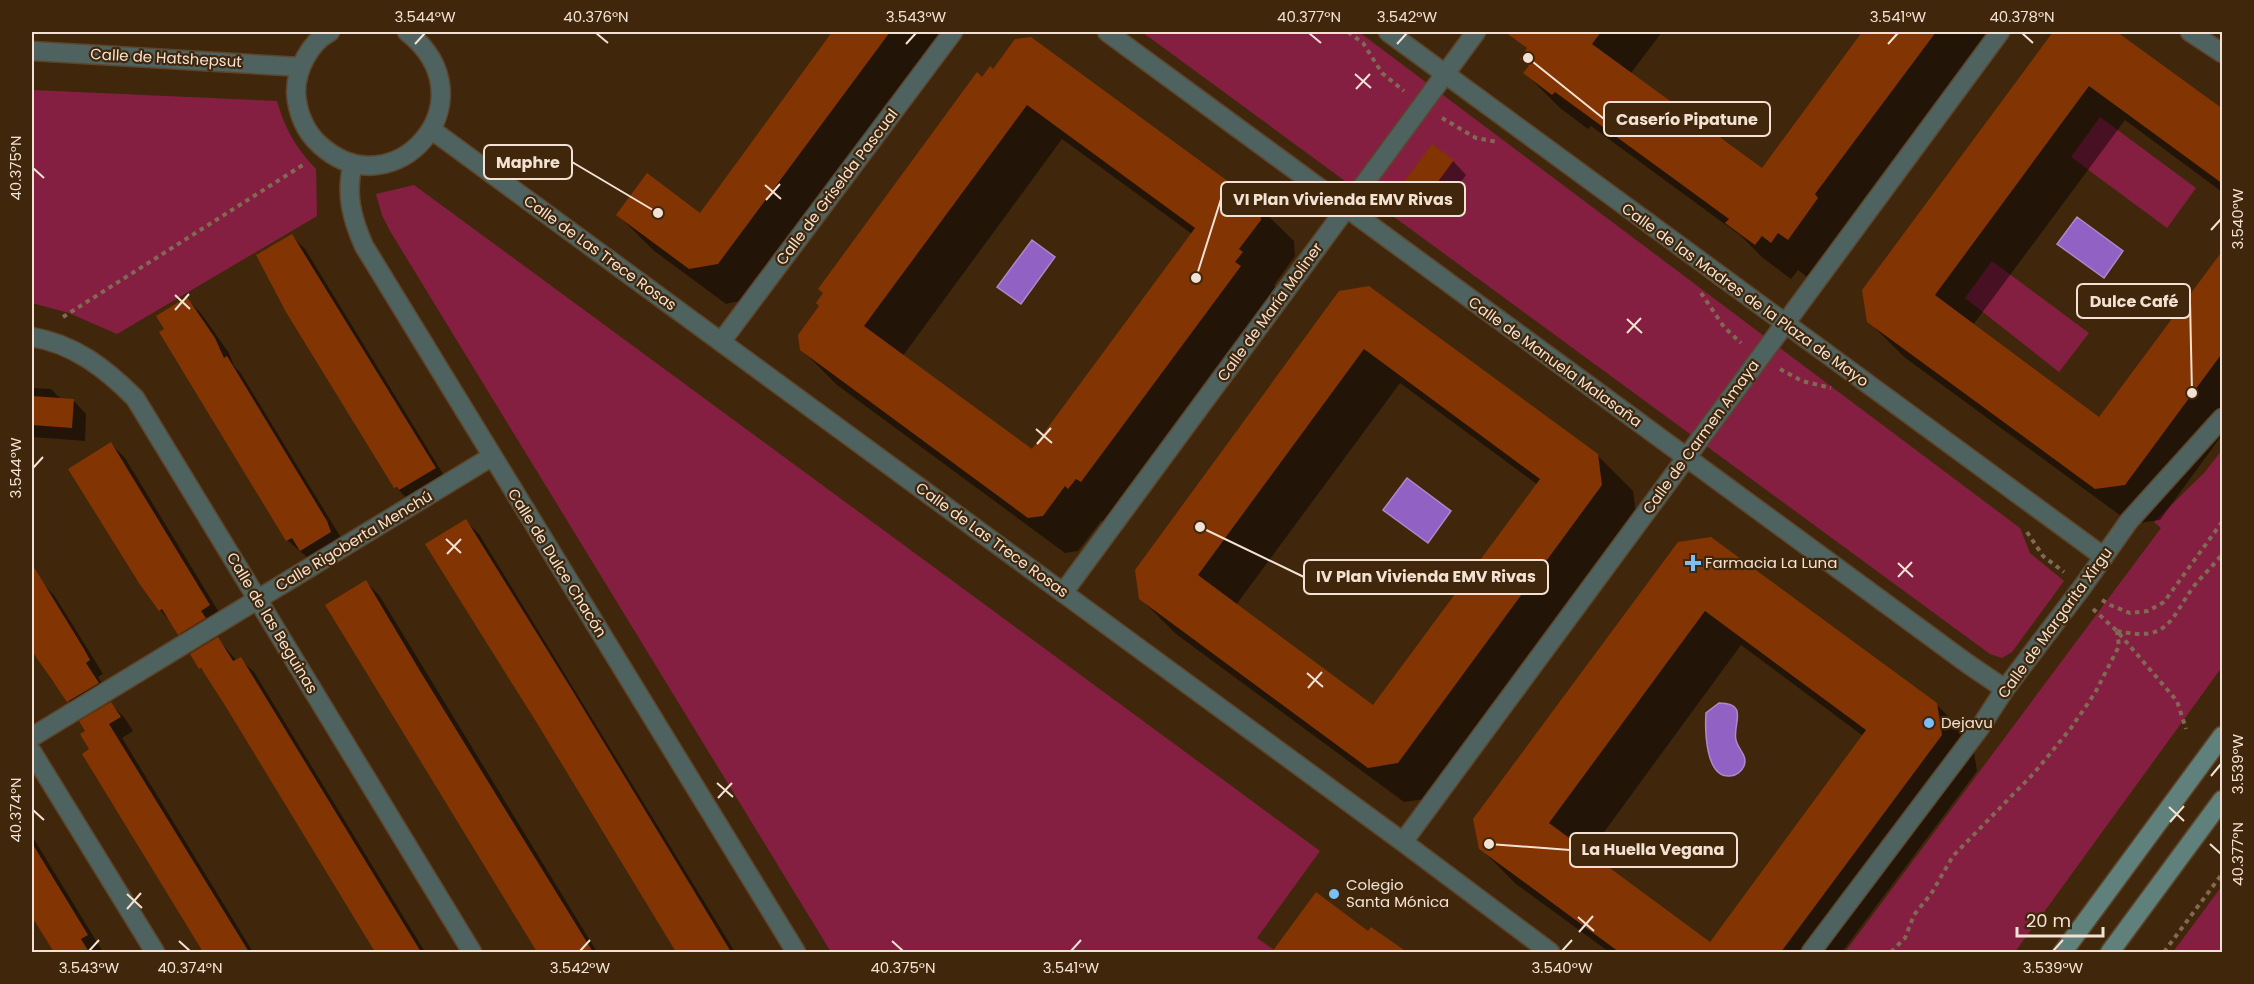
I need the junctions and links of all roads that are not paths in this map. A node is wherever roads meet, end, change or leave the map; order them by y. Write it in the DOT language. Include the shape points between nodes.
graph roads {
  1 [pos="330,32"];
  2 [pos="407,32"];
  3 [pos="953,32"];
  4 [pos="1107,32"];
  5 [pos="1388,32"];
  6 [pos="1476,32"];
  7 [pos="2000,32"];
  8 [pos="2190,32"];
  9 [pos="427,37"];
  10 [pos="32,51"];
  11 [pos="2223,53"];
  12 [pos="301,67"];
  13 [pos="1445,73"];
  14 [pos="432,130"];
  15 [pos="353,164"];
  16 [pos="1346,207"];
  17 [pos="1784,324"];
  18 [pos="32,337"];
  19 [pos="721,342"];
  20 [pos="2223,418"];
  21 [pos="491,457"];
  22 [pos="1686,457"];
  23 [pos="2104,557"];
  24 [pos="1063,593"];
  25 [pos="258,599"];
  26 [pos="2005,689"];
  27 [pos="2223,736"];
  28 [pos="32,737"];
  29 [pos="32,752"];
  30 [pos="2223,800"];
  31 [pos="1403,842"];
  32 [pos="154,952"];
  33 [pos="472,952"];
  34 [pos="796,952"];
  35 [pos="1550,952"];
  36 [pos="1811,952"];
  37 [pos="2063,952"];
  38 [pos="2110,952"];
  1 -- 12 [label="street" via="311,49"];
  2 -- 9 [label="street"];
  3 -- 19 [label="street, Calle de Griselda Pascual"];
  4 -- 16 [label="street, Calle de Manuela Malasaña"];
  5 -- 13 [label="street, Calle de las Madres de la Plaza de Mayo"];
  6 -- 13 [label="street, Calle de María Moliner"];
  7 -- 17 [label="street, Calle de Carmen Amaya"];
  8 -- 11 [label="street"];
  9 -- 14 [label="street" via="441,85 440,108"];
  10 -- 12 [label="street, Calle de Hatshepsut"];
  12 -- 15 [label="street" via="296,91 300,116 312,137 330,154"];
  13 -- 16 [label="street, Calle de María Moliner"];
  13 -- 17 [label="street, Calle de las Madres de la Plaza de Mayo"];
  14 -- 15 [label="street" via="398,160"];
  14 -- 19 [label="street, Calle de Las Trece Rosas"];
  15 -- 21 [label="street, Calle de Dulce Chacón" via="349,178 352,219 364,246"];
  16 -- 22 [label="street, Calle de Manuela Malasaña"];
  16 -- 24 [label="street, Calle de María Moliner"];
  17 -- 22 [label="street, Calle de Carmen Amaya"];
  17 -- 23 [label="street, Calle de las Madres de la Plaza de Mayo"];
  18 -- 25 [label="street, Calle de las Beguinas" via="89,358 135,398"];
  19 -- 24 [label="street, Calle de Las Trece Rosas"];
  20 -- 23 [label="street, Calle de Margarita Xirgu" via="2129,521"];
  21 -- 25 [label="street, Calle Rigoberta Menchú"];
  21 -- 34 [label="street, Calle de Dulce Chacón"];
  22 -- 26 [label="street, Calle de Manuela Malasaña"];
  22 -- 31 [label="street, Calle de Carmen Amaya"];
  23 -- 26 [label="street, Calle de Margarita Xirgu"];
  24 -- 31 [label="street, Calle de Las Trece Rosas"];
  25 -- 28 [label="street, Calle Rigoberta Menchú"];
  25 -- 33 [label="street, Calle de las Beguinas"];
  26 -- 36 [label="street, Calle de Margarita Xirgu"];
  27 -- 37 [label="street"];
  29 -- 32 [label="street"];
  30 -- 38 [label="street"];
  31 -- 35 [label="street, Calle de Las Trece Rosas"];
}
